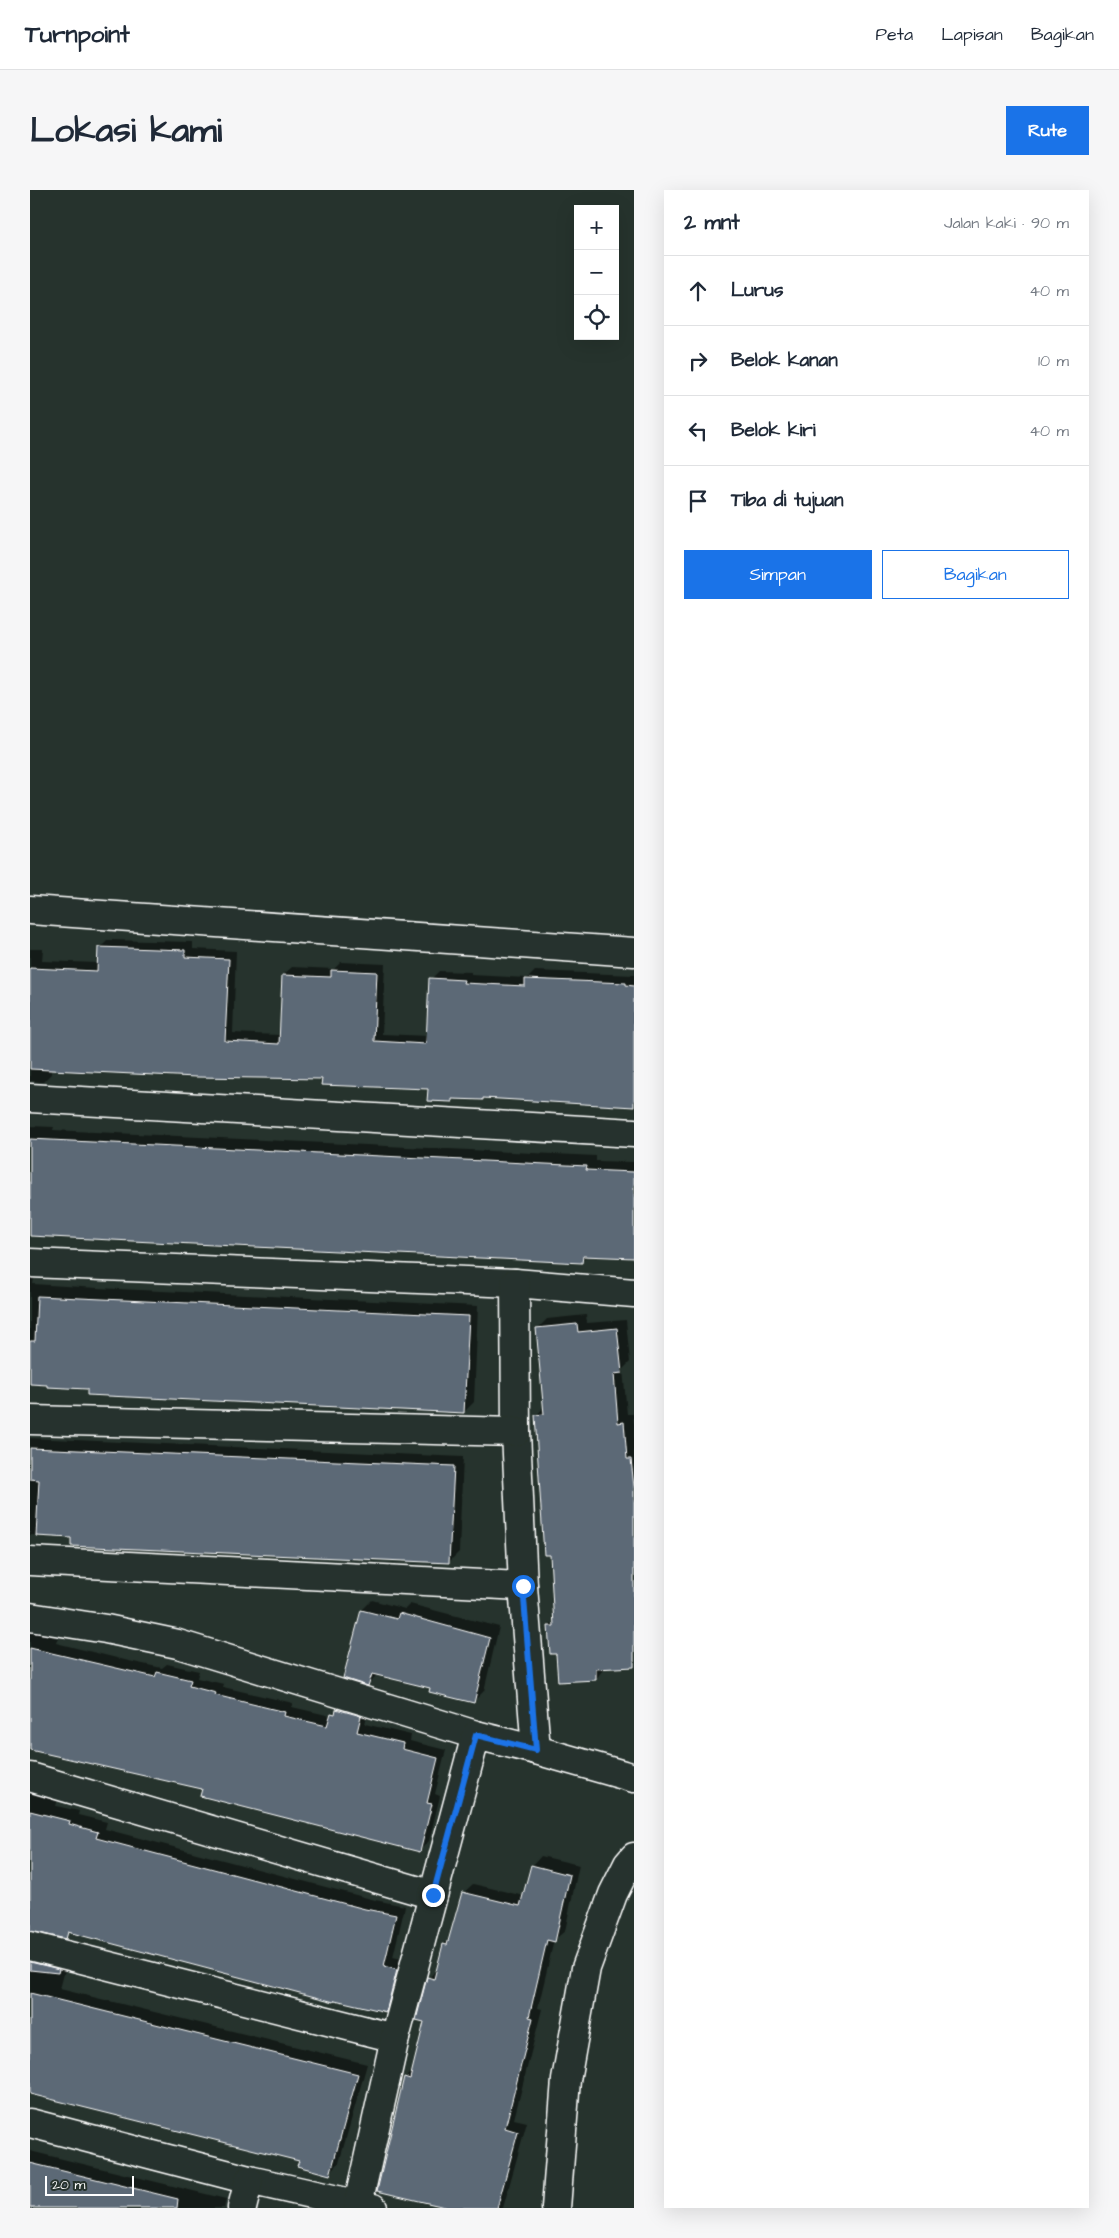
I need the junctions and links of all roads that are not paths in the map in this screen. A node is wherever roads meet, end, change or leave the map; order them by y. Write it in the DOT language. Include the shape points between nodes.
graph roads {
  1 [pos="30,910"];
  2 [pos="634,952"];
  3 [pos="30,1098"];
  4 [pos="634,1133"];
  5 [pos="30,1263"];
  6 [pos="515,1283"];
  7 [pos="634,1292"];
  8 [pos="30,1420"];
  9 [pos="516,1432"];
  10 [pos="30,1561"];
  11 [pos="523,1586"];
  12 [pos="30,1617"];
  13 [pos="476,1735"];
  14 [pos="536,1750"];
  15 [pos="30,1777"];
  16 [pos="634,1778"];
  17 [pos="634,1791"];
  18 [pos="634,1800"];
  19 [pos="634,1856"];
  20 [pos="433,1895"];
  21 [pos="30,1946"];
  22 [pos="395,2038"];
  23 [pos="30,2123"];
  24 [pos="249,2180"];
  25 [pos="366,2206"];
  26 [pos="242,2208"];
  27 [pos="556,2208"];
  1 -- 2 [label="street"];
  3 -- 4 [label="street"];
  5 -- 6 [label="street"];
  6 -- 7 [label="street"];
  6 -- 9 [label="street"];
  8 -- 9 [label="street"];
  9 -- 11 [label="street"];
  10 -- 11 [label="street"];
  11 -- 14 [label="street"];
  12 -- 13 [label="street" via="178,1644"];
  13 -- 14 [label="street"];
  13 -- 20 [label="street"];
  14 -- 16 [label="street"];
  15 -- 20 [label="street"];
  17 -- 18 [label="street"];
  19 -- 27 [label="street" via="613,1894 586,1968 566,2080"];
  20 -- 22 [label="street"];
  21 -- 22 [label="street"];
  22 -- 25 [label="street"];
  23 -- 24 [label="street"];
  24 -- 25 [label="street"];
  24 -- 26 [label="street"];
}
